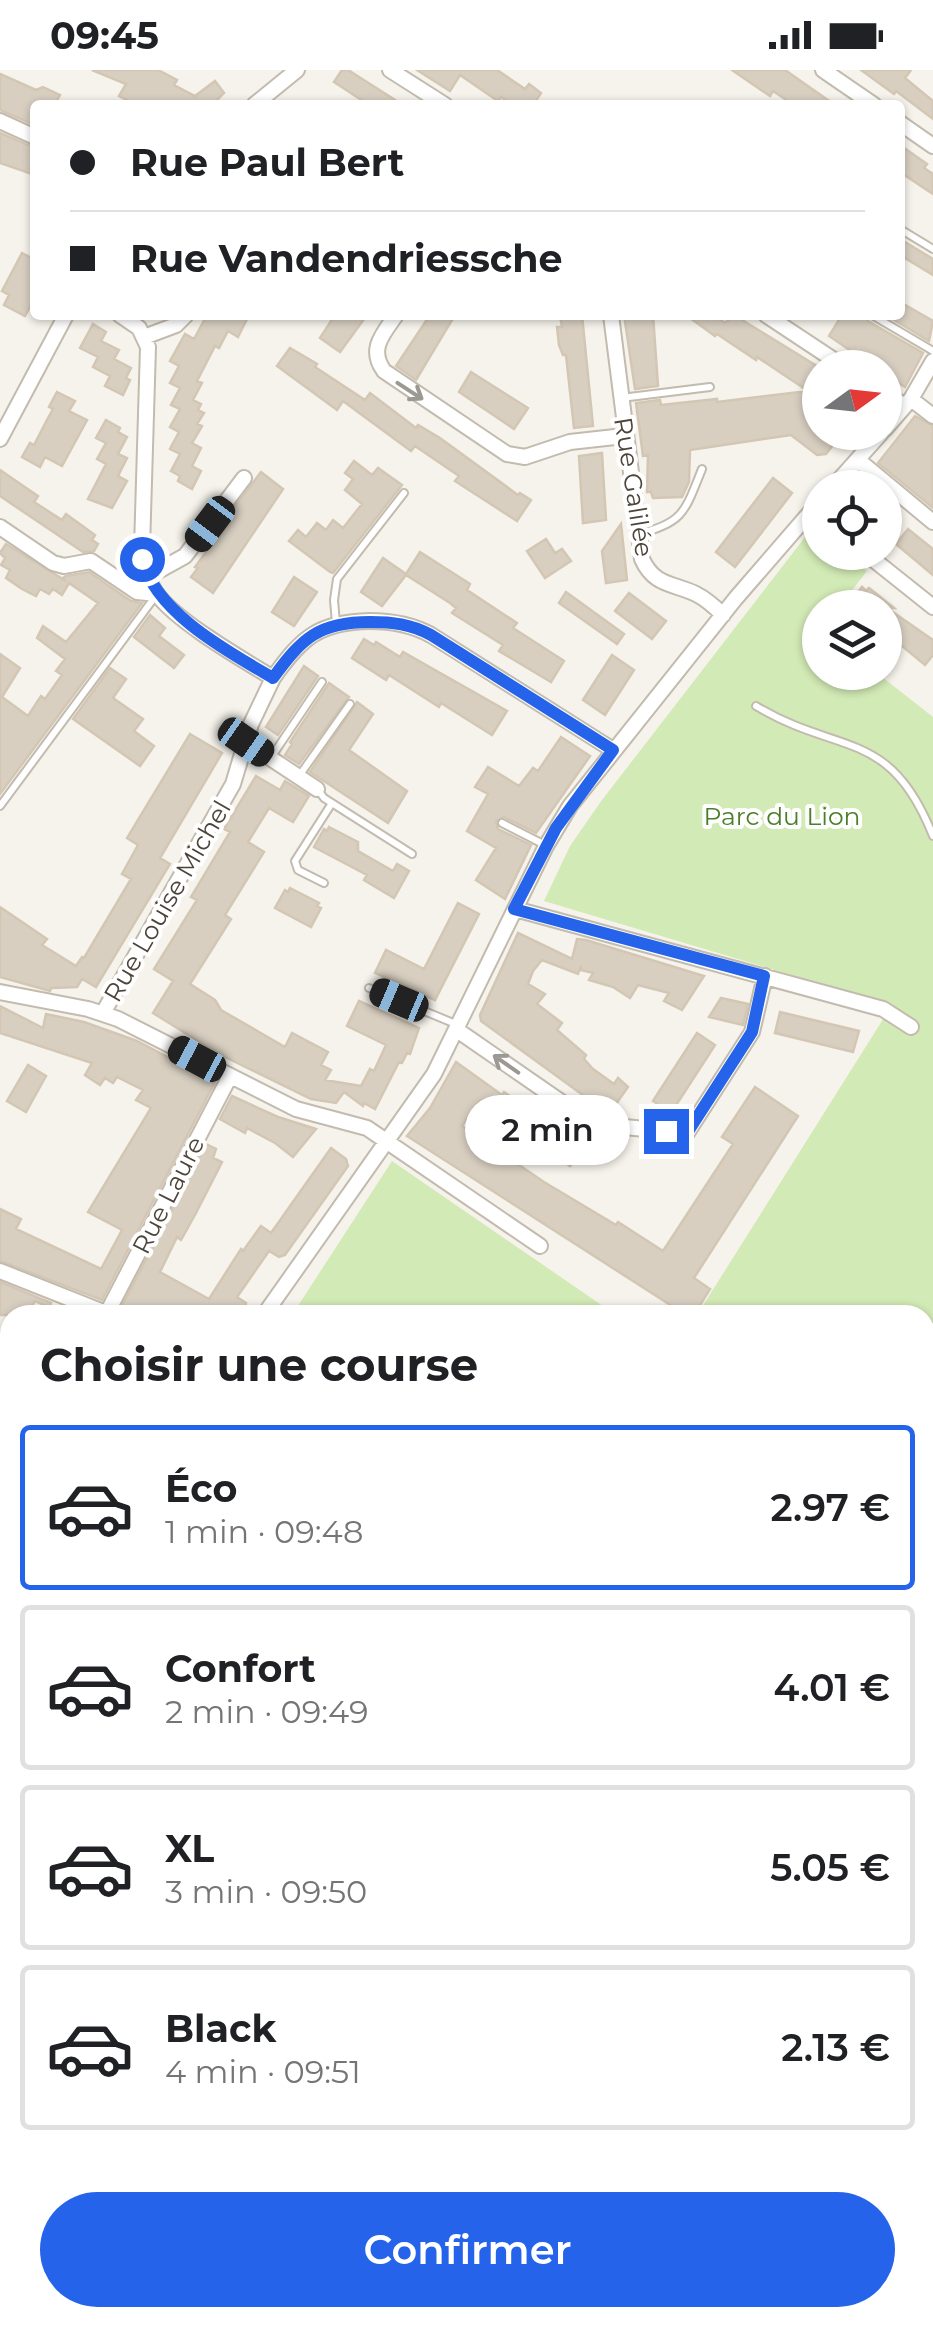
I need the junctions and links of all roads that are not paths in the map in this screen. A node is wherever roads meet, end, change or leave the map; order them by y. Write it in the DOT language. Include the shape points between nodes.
graph roads {
  1 [pos="297,70"];
  2 [pos="390,70"];
  3 [pos="823,70"];
  4 [pos="260,100"];
  5 [pos="437,100"];
  6 [pos="867,100"];
  7 [pos="0,121"];
  8 [pos="905,126"];
  9 [pos="30,135"];
  10 [pos="933,146"];
  11 [pos="905,232"];
  12 [pos="933,249"];
  13 [pos="63,320"];
  14 [pos="128,320"];
  15 [pos="180,320"];
  16 [pos="393,320"];
  17 [pos="612,320"];
  18 [pos="774,320"];
  19 [pos="880,320"];
  20 [pos="144,337"];
  21 [pos="819,350"];
  22 [pos="933,351"];
  23 [pos="933,361"];
  24 [pos="710,387"];
  25 [pos="620,398"];
  26 [pos="902,400"];
  27 [pos="908,403"];
  28 [pos="902,410"];
  29 [pos="933,416"];
  30 [pos="624,436"];
  31 [pos="0,439"];
  32 [pos="867,450"];
  33 [pos="858,460"];
  34 [pos="702,469"];
  35 [pos="849,470"];
  36 [pos="244,478"];
  37 [pos="404,492"];
  38 [pos="933,522"];
  39 [pos="0,527"];
  40 [pos="802,527"];
  41 [pos="637,534"];
  42 [pos="887,570"];
  43 [pos="148,577"];
  44 [pos="157,594"];
  45 [pos="933,607"];
  46 [pos="724,614"];
  47 [pos="336,623"];
  48 [pos="273,678"];
  49 [pos="322,682"];
  50 [pos="350,704"];
  51 [pos="756,706"];
  52 [pos="246,742"];
  53 [pos="613,750"];
  54 [pos="270,759"];
  55 [pos="298,777"];
  56 [pos="317,789"];
  57 [pos="332,804"];
  58 [pos="0,806"];
  59 [pos="502,823"];
  60 [pos="933,836"];
  61 [pos="546,846"];
  62 [pos="412,854"];
  63 [pos="324,883"];
  64 [pos="514,909"];
  65 [pos="764,976"];
  66 [pos="369,988"];
  67 [pos="0,992"];
  68 [pos="103,1013"];
  69 [pos="911,1027"];
  70 [pos="458,1028"];
  71 [pos="230,1076"];
  72 [pos="386,1143"];
  73 [pos="540,1246"];
  74 [pos="0,1271"];
  75 [pos="86,1305"];
  76 [pos="114,1305"];
  77 [pos="271,1305"];
  1 -- 4 [label="street"];
  2 -- 5 [label="street"];
  3 -- 6 [label="street"];
  7 -- 9 [label="street"];
  8 -- 10 [label="street"];
  11 -- 12 [label="lane"];
  13 -- 31 [label="street"];
  14 -- 20 [label="street"];
  15 -- 20 [label="street"];
  16 -- 30 [label="street, one-way" via="376,348 384,371 507,454 525,457 570,442"];
  17 -- 25 [label="street, Rue Galilée"];
  18 -- 21 [label="street"];
  19 -- 22 [label="lane"];
  20 -- 43 [label="street" via="149,356 142,534"];
  23 -- 27 [label="street"];
  24 -- 25 [label="lane"];
  25 -- 30 [label="street, Rue Galilée"];
  26 -- 27 [label="street"];
  27 -- 28 [label="street"];
  27 -- 29 [label="street"];
  30 -- 41 [label="street, Rue Galilée"];
  32 -- 33 [label="street"];
  33 -- 35 [label="street"];
  33 -- 38 [label="street"];
  34 -- 41 [label="lane" via="674,523"];
  36 -- 43 [label="street" via="185,556"];
  37 -- 47 [label="lane" via="337,579"];
  39 -- 44 [label="street" via="52,563 91,561 138,592"];
  40 -- 46 [label="street"];
  41 -- 46 [label="street, Rue Galilée" via="652,577 697,594"];
  42 -- 45 [label="street"];
  43 -- 44 [label="street"];
  44 -- 48 [label="street"];
  44 -- 58 [label="lane"];
  46 -- 53 [label="street"];
  47 -- 48 [label="street, Rue Louise Michel" via="301,643"];
  47 -- 53 [label="street" via="420,629"];
  48 -- 52 [label="street, Rue Louise Michel"];
  49 -- 54 [label="lane"];
  50 -- 55 [label="lane"];
  51 -- 60 [label="lane" via="888,765 915,795"];
  52 -- 54 [label="street"];
  52 -- 68 [label="street, Rue Louise Michel" via="233,784"];
  53 -- 61 [label="street"];
  54 -- 55 [label="street"];
  55 -- 56 [label="street"];
  56 -- 57 [label="lane"];
  57 -- 62 [label="lane"];
  57 -- 63 [label="lane" via="295,861 298,870"];
  59 -- 61 [label="lane"];
  61 -- 64 [label="street"];
  64 -- 65 [label="street"];
  64 -- 70 [label="street"];
  65 -- 69 [label="street" via="883,1009"];
  65 -- 70 [label="street, one-way" via="752,1032 687,1133 593,1124"];
  66 -- 70 [label="lane"];
  67 -- 68 [label="street"];
  68 -- 71 [label="street"];
  70 -- 72 [label="street"];
  71 -- 72 [label="street" via="296,1109 367,1128"];
  71 -- 76 [label="street, Rue Laure"];
  72 -- 73 [label="street"];
  72 -- 77 [label="street"];
  74 -- 75 [label="street"];
}
